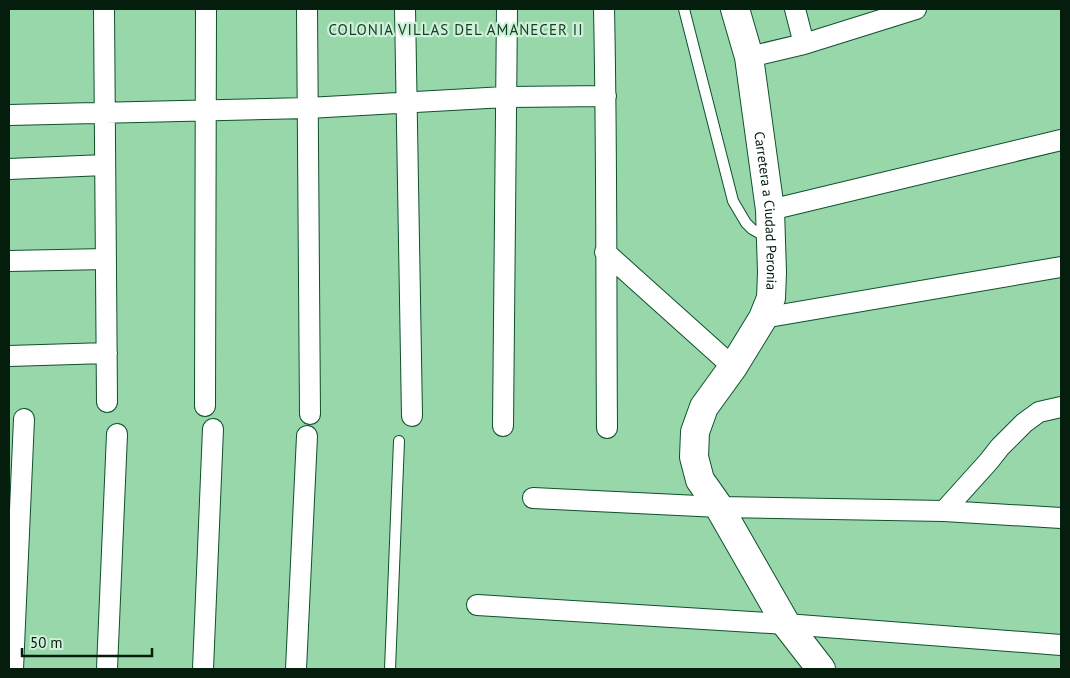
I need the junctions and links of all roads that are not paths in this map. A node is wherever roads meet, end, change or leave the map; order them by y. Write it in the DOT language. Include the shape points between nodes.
graph roads {
  1 [pos="104,9"];
  2 [pos="206,9"];
  3 [pos="307,9"];
  4 [pos="405,9"];
  5 [pos="507,9"];
  6 [pos="604,9"];
  7 [pos="684,9"];
  8 [pos="735,9"];
  9 [pos="795,9"];
  10 [pos="916,9"];
  11 [pos="891,13"];
  12 [pos="804,44"];
  13 [pos="749,57"];
  14 [pos="606,96"];
  15 [pos="505,97"];
  16 [pos="406,102"];
  17 [pos="308,108"];
  18 [pos="206,110"];
  19 [pos="105,113"];
  20 [pos="9,115"];
  21 [pos="1061,140"];
  22 [pos="106,165"];
  23 [pos="9,169"];
  24 [pos="770,210"];
  25 [pos="771,240"];
  26 [pos="605,252"];
  27 [pos="106,259"];
  28 [pos="9,261"];
  29 [pos="1061,267"];
  30 [pos="763,318"];
  31 [pos="107,353"];
  32 [pos="9,356"];
  33 [pos="733,368"];
  34 [pos="107,402"];
  35 [pos="205,406"];
  36 [pos="1061,408"];
  37 [pos="310,414"];
  38 [pos="412,416"];
  39 [pos="24,419"];
  40 [pos="503,426"];
  41 [pos="607,428"];
  42 [pos="213,429"];
  43 [pos="117,434"];
  44 [pos="307,436"];
  45 [pos="400,440"];
  46 [pos="533,498"];
  47 [pos="718,507"];
  48 [pos="944,511"];
  49 [pos="1061,518"];
  50 [pos="477,606"];
  51 [pos="786,624"];
  52 [pos="1061,645"];
  53 [pos="13,669"];
  54 [pos="107,669"];
  55 [pos="203,669"];
  56 [pos="296,669"];
  57 [pos="390,669"];
  58 [pos="821,669"];
  1 -- 19 [label="street"];
  2 -- 18 [label="street"];
  3 -- 17 [label="street"];
  4 -- 16 [label="street"];
  5 -- 15 [label="street"];
  6 -- 14 [label="street"];
  7 -- 25 [label="lane" via="733,201 746,223"];
  8 -- 13 [label="main road, Carretera a Ciudad Peronia"];
  9 -- 12 [label="street"];
  10 -- 11 [label="street"];
  11 -- 12 [label="street"];
  12 -- 13 [label="street"];
  13 -- 24 [label="main road, Carretera a Ciudad Peronia"];
  14 -- 15 [label="street"];
  14 -- 26 [label="street"];
  15 -- 16 [label="street"];
  15 -- 40 [label="street"];
  16 -- 17 [label="street"];
  16 -- 38 [label="street"];
  17 -- 18 [label="street"];
  17 -- 37 [label="street"];
  18 -- 19 [label="street"];
  18 -- 35 [label="street"];
  19 -- 20 [label="street"];
  19 -- 22 [label="street"];
  21 -- 24 [label="street"];
  22 -- 23 [label="street"];
  22 -- 27 [label="street"];
  24 -- 25 [label="main road, Carretera a Ciudad Peronia"];
  25 -- 30 [label="main road, Carretera a Ciudad Peronia" via="770,298"];
  26 -- 33 [label="street"];
  26 -- 41 [label="street"];
  27 -- 28 [label="street"];
  27 -- 31 [label="street"];
  29 -- 30 [label="street"];
  30 -- 33 [label="main road, Carretera a Ciudad Peronia"];
  31 -- 32 [label="street"];
  31 -- 34 [label="street"];
  33 -- 47 [label="main road, Carretera a Ciudad Peronia" via="704,407 695,432 697,471"];
  36 -- 48 [label="street" via="1039,412 1024,423"];
  39 -- 53 [label="street"];
  42 -- 55 [label="street"];
  43 -- 54 [label="street"];
  44 -- 56 [label="street"];
  45 -- 57 [label="lane"];
  46 -- 47 [label="street"];
  47 -- 48 [label="street"];
  47 -- 51 [label="main road, Carretera a Ciudad Peronia"];
  48 -- 49 [label="street"];
  50 -- 51 [label="street"];
  51 -- 52 [label="street"];
  51 -- 58 [label="main road, Carretera a Ciudad Peronia"];
}
